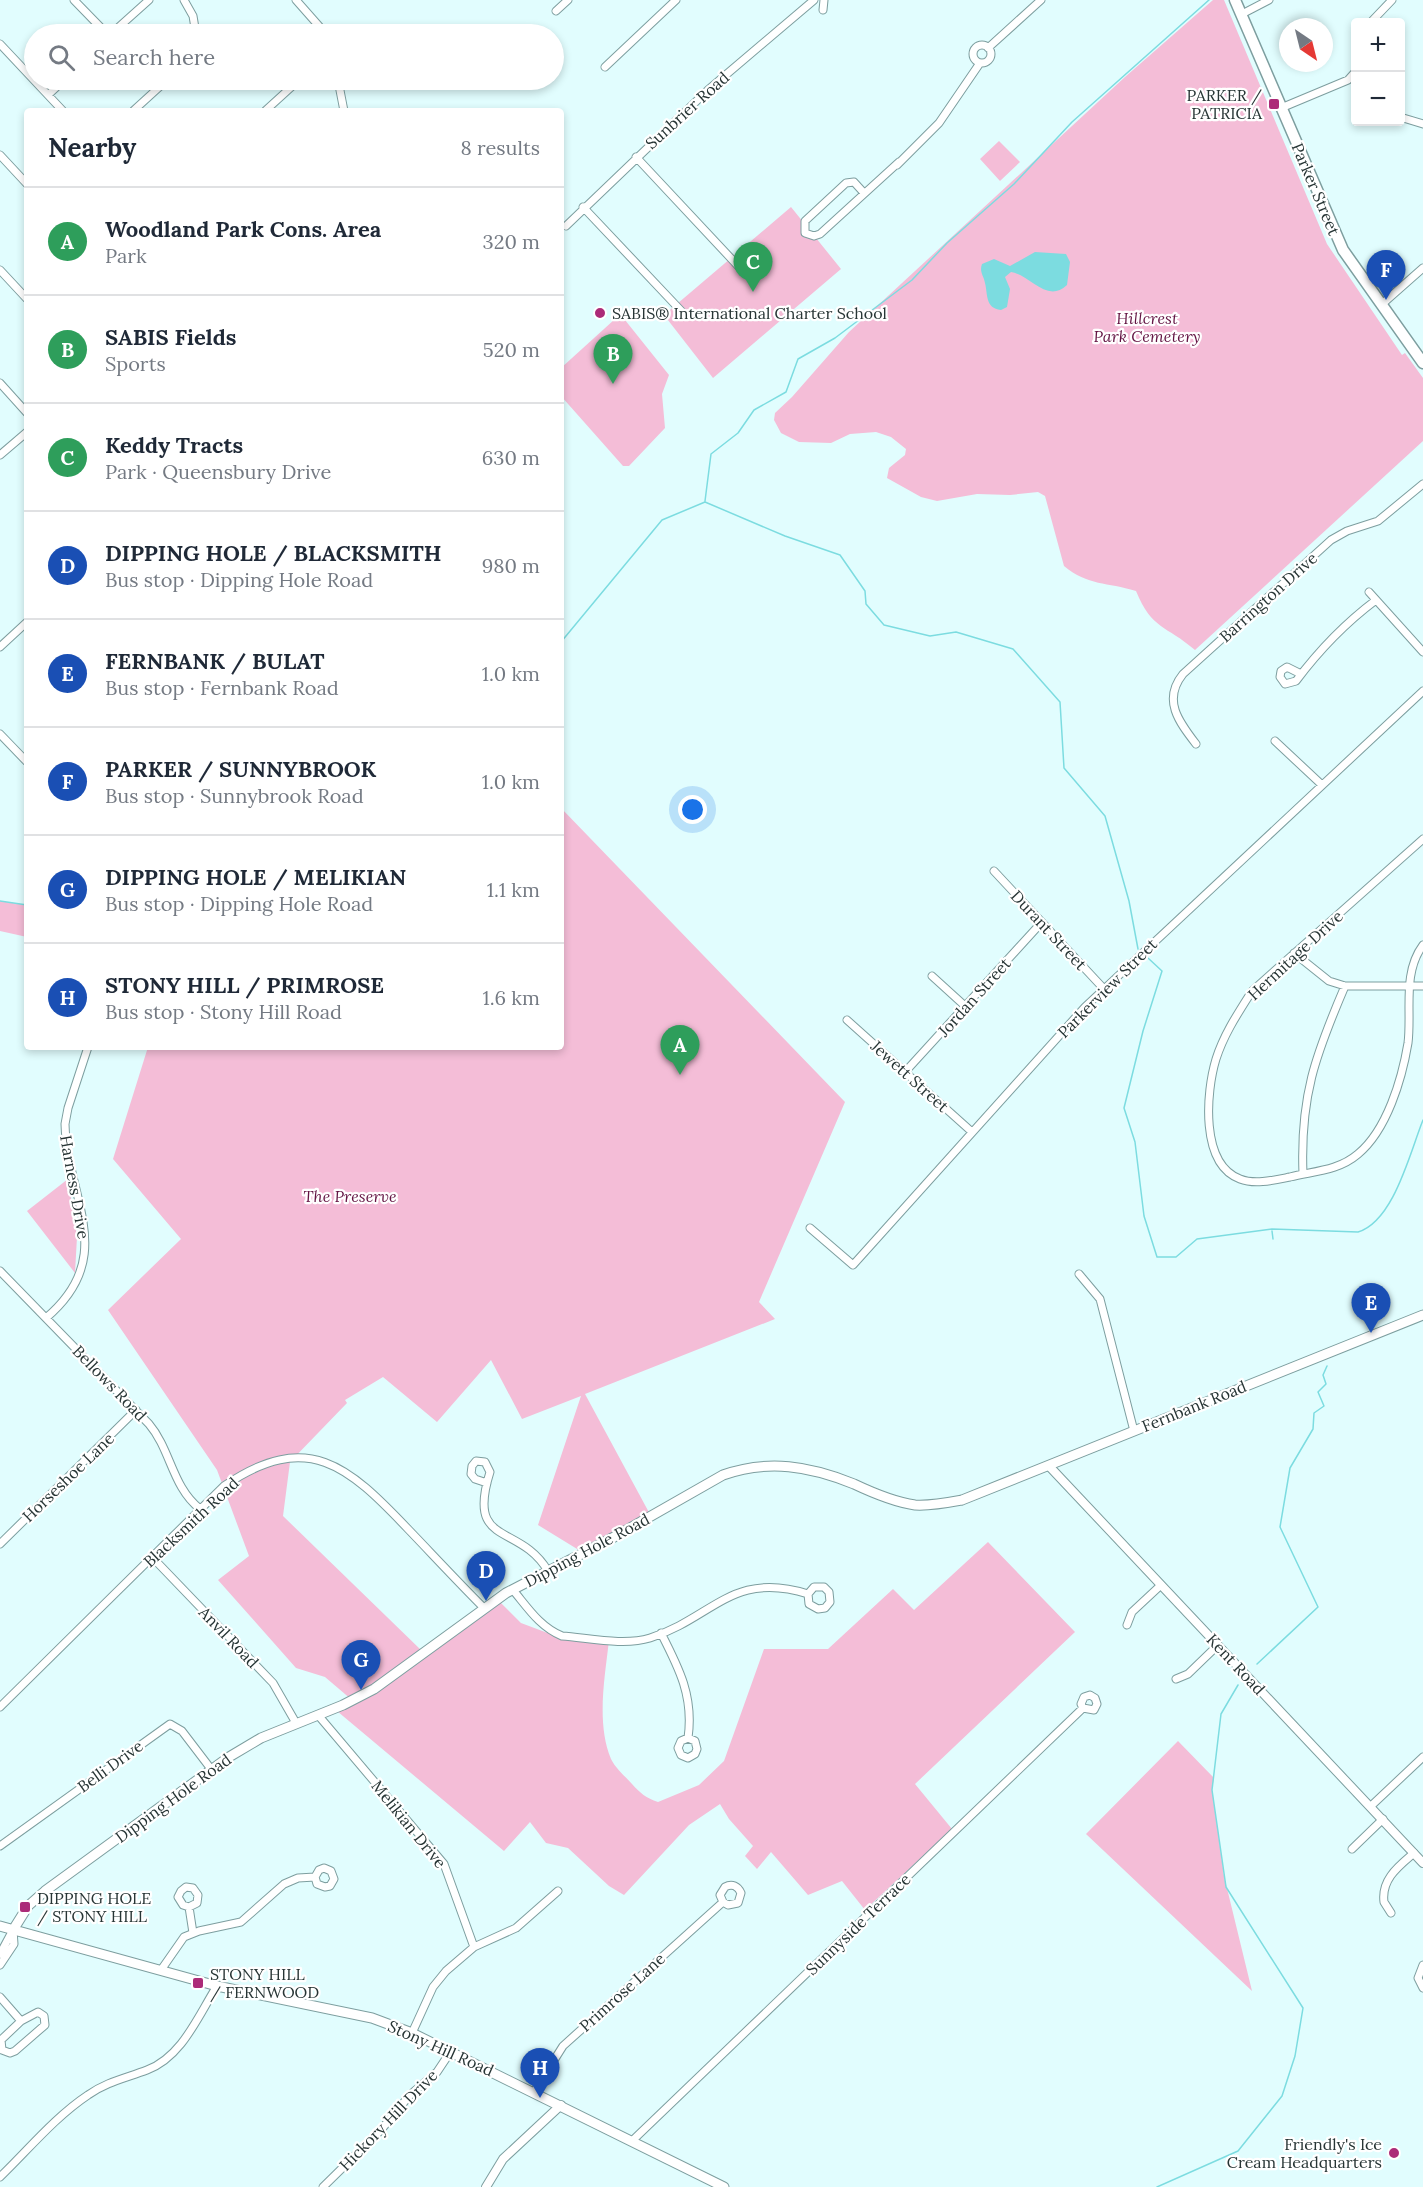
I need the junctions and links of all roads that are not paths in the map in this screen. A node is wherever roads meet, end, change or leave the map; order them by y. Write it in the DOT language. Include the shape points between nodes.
graph roads {
  1 [pos="74,0"];
  2 [pos="149,0"];
  3 [pos="184,0"];
  4 [pos="296,0"];
  5 [pos="568,0"];
  6 [pos="676,0"];
  7 [pos="814,0"];
  8 [pos="824,0"];
  9 [pos="1041,0"];
  10 [pos="1235,0"];
  11 [pos="1269,0"];
  12 [pos="1392,0"];
  13 [pos="823,10"];
  14 [pos="556,11"];
  15 [pos="1242,15"];
  16 [pos="1375,18"];
  17 [pos="99,24"];
  18 [pos="121,24"];
  19 [pos="194,24"];
  20 [pos="317,24"];
  21 [pos="0,44"];
  22 [pos="988,48"];
  23 [pos="980,63"];
  24 [pos="605,67"];
  25 [pos="24,70"];
  26 [pos="1351,81"];
  27 [pos="43,90"];
  28 [pos="53,90"];
  29 [pos="155,90"];
  30 [pos="288,90"];
  31 [pos="340,90"];
  32 [pos="48,95"];
  33 [pos="60,108"];
  34 [pos="136,108"];
  35 [pos="268,108"];
  36 [pos="343,108"];
  37 [pos="1281,108"];
  38 [pos="1405,118"];
  39 [pos="1423,124"];
  40 [pos="0,155"];
  41 [pos="636,157"];
  42 [pos="24,181"];
  43 [pos="864,193"];
  44 [pos="583,207"];
  45 [pos="566,226"];
  46 [pos="739,267"];
  47 [pos="1423,268"];
  48 [pos="0,270"];
  49 [pos="24,296"];
  50 [pos="1381,305"];
  51 [pos="686,316"];
  52 [pos="1423,363"];
  53 [pos="0,383"];
  54 [pos="24,410"];
  55 [pos="24,435"];
  56 [pos="0,455"];
  57 [pos="1423,484"];
  58 [pos="1369,592"];
  59 [pos="1376,600"];
  60 [pos="24,625"];
  61 [pos="0,647"];
  62 [pos="1423,652"];
  63 [pos="1301,674"];
  64 [pos="1423,692"];
  65 [pos="0,734"];
  66 [pos="1275,741"];
  67 [pos="1196,744"];
  68 [pos="24,759"];
  69 [pos="1322,785"];
  70 [pos="1423,839"];
  71 [pos="994,871"];
  72 [pos="1042,922"];
  73 [pos="1423,945"];
  74 [pos="1294,953"];
  75 [pos="932,976"];
  76 [pos="1345,986"];
  77 [pos="1423,986"];
  78 [pos="1409,987"];
  79 [pos="1104,989"];
  80 [pos="965,1006"];
  81 [pos="847,1020"];
  82 [pos="87,1050"];
  83 [pos="905,1072"];
  84 [pos="972,1132"];
  85 [pos="1303,1174"];
  86 [pos="810,1228"];
  87 [pos="0,1271"];
  88 [pos="1079,1274"];
  89 [pos="1423,1315"];
  90 [pos="46,1318"];
  91 [pos="136,1410"];
  92 [pos="1134,1431"];
  93 [pos="1049,1466"];
  94 [pos="487,1483"];
  95 [pos="966,1499"];
  96 [pos="200,1509"];
  97 [pos="0,1544"];
  98 [pos="152,1557"];
  99 [pos="548,1571"];
  100 [pos="1161,1585"];
  101 [pos="513,1590"];
  102 [pos="808,1594"];
  103 [pos="484,1608"];
  104 [pos="1127,1625"];
  105 [pos="661,1633"];
  106 [pos="1218,1645"];
  107 [pos="1176,1678"];
  108 [pos="0,1707"];
  109 [pos="1083,1708"];
  110 [pos="318,1715"];
  111 [pos="296,1724"];
  112 [pos="688,1738"];
  113 [pos="1423,1756"];
  114 [pos="211,1769"];
  115 [pos="1371,1806"];
  116 [pos="1383,1819"];
  117 [pos="0,1846"];
  118 [pos="1352,1849"];
  119 [pos="1414,1852"];
  120 [pos="1423,1863"];
  121 [pos="315,1877"];
  122 [pos="558,1891"];
  123 [pos="723,1902"];
  124 [pos="189,1907"];
  125 [pos="1391,1913"];
  126 [pos="0,1926"];
  127 [pos="13,1930"];
  128 [pos="193,1933"];
  129 [pos="474,1947"];
  130 [pos="0,1954"];
  131 [pos="0,1965"];
  132 [pos="1423,1965"];
  133 [pos="161,1970"];
  134 [pos="217,1986"];
  135 [pos="1423,1988"];
  136 [pos="0,1997"];
  137 [pos="21,2021"];
  138 [pos="412,2033"];
  139 [pos="451,2051"];
  140 [pos="534,2092"];
  141 [pos="561,2105"];
  142 [pos="633,2140"];
  143 [pos="0,2177"];
  144 [pos="323,2187"];
  145 [pos="486,2187"];
  146 [pos="724,2187"];
  1 -- 17 [label="street"];
  2 -- 18 [label="street"];
  3 -- 19 [label="street"];
  4 -- 20 [label="street"];
  5 -- 14 [label="street"];
  6 -- 24 [label="street"];
  7 -- 41 [label="street, Sunbrier Road"];
  8 -- 13 [label="street"];
  9 -- 22 [label="street"];
  10 -- 15 [label="main road, Parker Street"];
  11 -- 15 [label="street"];
  12 -- 16 [label="street"];
  15 -- 37 [label="main road, Parker Street"];
  21 -- 25 [label="street"];
  22 -- 23 [label="street" via="990,58"];
  22 -- 23 [label="street" via="981,45 973,50"];
  23 -- 43 [label="street" via="939,123"];
  26 -- 37 [label="street"];
  27 -- 32 [label="street"];
  28 -- 32 [label="street"];
  29 -- 34 [label="street"];
  30 -- 35 [label="street"];
  31 -- 36 [label="street"];
  32 -- 33 [label="street"];
  37 -- 50 [label="main road, Parker Street" via="1343,250"];
  38 -- 39 [label="street"];
  40 -- 42 [label="street"];
  41 -- 44 [label="street, Sunbrier Road"];
  41 -- 46 [label="street"];
  43 -- 43 [label="street" via="817,236 805,233 805,221 844,185 854,182"];
  44 -- 45 [label="street, Sunbrier Road"];
  44 -- 51 [label="street"];
  47 -- 50 [label="street"];
  48 -- 49 [label="street"];
  50 -- 52 [label="main road, Parker Street"];
  53 -- 54 [label="street"];
  55 -- 56 [label="street"];
  57 -- 67 [label="street, Barrington Drive" via="1378,522 1331,540 1183,674 1174,688 1173,708"];
  58 -- 59 [label="street"];
  59 -- 62 [label="street"];
  59 -- 63 [label="street" via="1335,633"];
  60 -- 61 [label="street"];
  64 -- 69 [label="street, Parkerview Street"];
  65 -- 68 [label="street"];
  66 -- 69 [label="street"];
  69 -- 79 [label="street, Parkerview Street"];
  70 -- 74 [label="street, Hermitage Drive"];
  71 -- 72 [label="street, Durant Street"];
  72 -- 79 [label="street, Durant Street"];
  72 -- 80 [label="street, Jordan Street"];
  73 -- 78 [label="street, Hermitage Drive"];
  74 -- 76 [label="street" via="1329,981"];
  74 -- 85 [label="street, Hermitage Drive" via="1252,991 1231,1023 1214,1069 1209,1125 1221,1163 1240,1179 1270,1180"];
  75 -- 80 [label="street"];
  76 -- 78 [label="street"];
  76 -- 85 [label="street" via="1307,1089 1301,1130"];
  77 -- 78 [label="street"];
  78 -- 85 [label="street, Hermitage Drive" via="1408,1043 1394,1092 1374,1137 1359,1154 1341,1165"];
  79 -- 84 [label="street, Parkerview Street"];
  80 -- 83 [label="street, Jordan Street"];
  81 -- 83 [label="street, Jewett Street"];
  82 -- 90 [label="street, Harness Drive" via="65,1124 84,1220 85,1258 71,1293"];
  83 -- 84 [label="street, Jewett Street"];
  84 -- 86 [label="street, Parkerview Street" via="853,1265"];
  87 -- 90 [label="street, Bellows Road"];
  88 -- 92 [label="street" via="1100,1299"];
  89 -- 92 [label="main road, Fernbank Road"];
  90 -- 91 [label="street, Bellows Road"];
  91 -- 96 [label="street, Bellows Road" via="157,1434 181,1488"];
  91 -- 97 [label="street, Horseshoe Lane"];
  92 -- 93 [label="main road, Fernbank Road"];
  93 -- 95 [label="main road, Fernbank Road"];
  93 -- 100 [label="street, Kent Road"];
  94 -- 99 [label="street" via="482,1507 485,1518 535,1554"];
  95 -- 99 [label="main road, Dipping Hole Road" via="916,1505 798,1466 740,1469"];
  96 -- 98 [label="street, Blacksmith Road"];
  96 -- 103 [label="street, Blacksmith Road" via="224,1486 263,1464 295,1459 326,1463 368,1487"];
  98 -- 108 [label="street, Blacksmith Road"];
  98 -- 111 [label="street, Anvil Road" via="273,1683"];
  99 -- 101 [label="main road, Dipping Hole Road"];
  100 -- 104 [label="street" via="1132,1612"];
  100 -- 106 [label="street, Kent Road"];
  101 -- 103 [label="main road, Dipping Hole Road"];
  101 -- 105 [label="street" via="543,1626 562,1636 630,1641"];
  102 -- 105 [label="street" via="777,1587 748,1589"];
  103 -- 110 [label="main road, Dipping Hole Road" via="390,1678"];
  105 -- 112 [label="street" via="686,1686 691,1716"];
  106 -- 107 [label="street" via="1188,1674"];
  106 -- 115 [label="street, Kent Road"];
  109 -- 142 [label="street, Sunnyside Terrace"];
  110 -- 111 [label="main road, Dipping Hole Road"];
  110 -- 129 [label="street, Melikian Drive" via="444,1864"];
  111 -- 114 [label="main road, Dipping Hole Road" via="261,1738"];
  113 -- 115 [label="street"];
  114 -- 117 [label="street, Belli Drive" via="182,1731 170,1724"];
  114 -- 127 [label="main road, Dipping Hole Road" via="45,1891 28,1906"];
  115 -- 116 [label="street, Kent Road"];
  116 -- 118 [label="street"];
  116 -- 119 [label="street, Kent Road"];
  119 -- 120 [label="street, Kent Road"];
  119 -- 125 [label="street" via="1385,1884 1384,1902"];
  121 -- 128 [label="street" via="284,1884 241,1922"];
  122 -- 129 [label="street" via="516,1928"];
  123 -- 140 [label="street, Primrose Lane" via="563,2046"];
  124 -- 128 [label="street"];
  126 -- 127 [label="main road, Stony Hill Road"];
  127 -- 130 [label="street"];
  127 -- 131 [label="street" via="14,1944"];
  127 -- 133 [label="main road, Stony Hill Road"];
  128 -- 133 [label="street" via="176,1945"];
  129 -- 138 [label="street" via="439,1979"];
  132 -- 135 [label="street" via="1418,1978"];
  133 -- 134 [label="main road, Stony Hill Road"];
  134 -- 138 [label="main road, Stony Hill Road" via="372,2018"];
  134 -- 143 [label="street" via="168,2058 85,2096"];
  136 -- 137 [label="street"];
  137 -- 137 [label="street" via="1,2040 2,2050 15,2051 46,2020 38,2012"];
  138 -- 139 [label="main road, Stony Hill Road"];
  139 -- 140 [label="main road, Stony Hill Road"];
  139 -- 144 [label="street, Hickory Hill Drive" via="437,2072"];
  140 -- 141 [label="main road, Stony Hill Road"];
  141 -- 142 [label="main road, Stony Hill Road"];
  141 -- 145 [label="street" via="503,2159"];
  142 -- 146 [label="main road, Stony Hill Road"];
}
